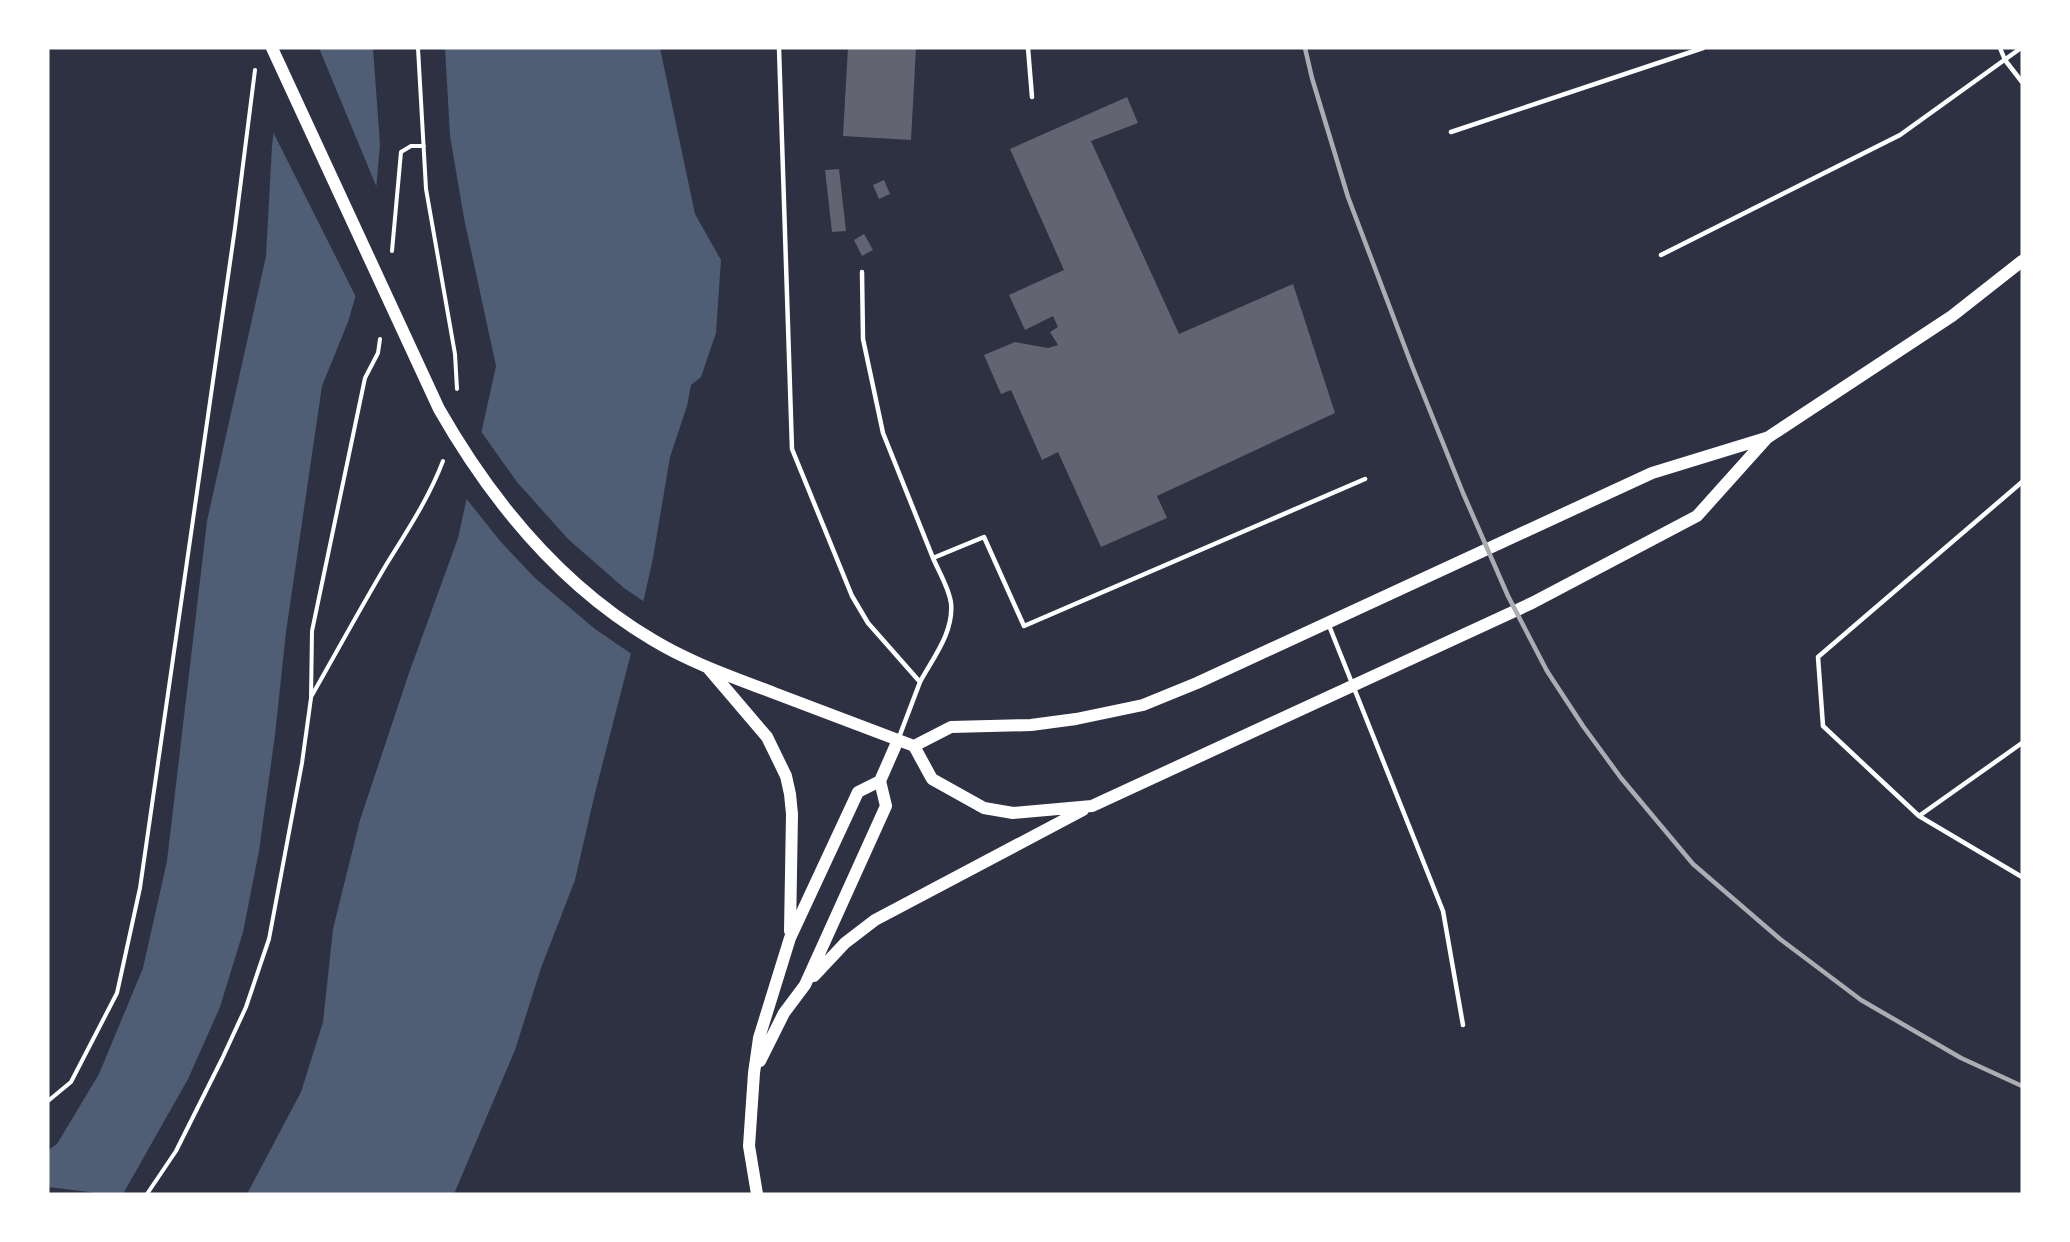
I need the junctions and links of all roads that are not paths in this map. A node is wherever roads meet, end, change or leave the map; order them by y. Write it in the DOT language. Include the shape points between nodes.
graph roads {
  1 [pos="779,48"];
  2 [pos="1028,48"];
  3 [pos="1703,48"];
  4 [pos="2000,48"];
  5 [pos="2020,48"];
  6 [pos="273,49"];
  7 [pos="2005,60"];
  8 [pos="2022,82"];
  9 [pos="1032,97"];
  10 [pos="1451,132"];
  11 [pos="1661,255"];
  12 [pos="2022,261"];
  13 [pos="862,272"];
  14 [pos="1767,438"];
  15 [pos="1365,479"];
  16 [pos="2022,482"];
  17 [pos="933,558"];
  18 [pos="1328,623"];
  19 [pos="708,668"];
  20 [pos="920,682"];
  21 [pos="1352,685"];
  22 [pos="898,740"];
  23 [pos="2022,743"];
  24 [pos="914,746"];
  25 [pos="880,781"];
  26 [pos="1092,806"];
  27 [pos="1919,816"];
  28 [pos="2022,877"];
  29 [pos="790,938"];
  30 [pos="805,986"];
  31 [pos="1463,1025"];
  32 [pos="754,1073"];
  33 [pos="757,1194"];
  1 -- 20 [label="lane" via="792,449 852,596 868,623"];
  2 -- 9 [label="lane"];
  3 -- 10 [label="lane"];
  4 -- 7 [label="lane"];
  5 -- 7 [label="lane"];
  6 -- 19 [label="main road" via="439,410 469,462 517,524 564,572 654,641"];
  7 -- 8 [label="lane"];
  7 -- 11 [label="lane" via="1900,135"];
  12 -- 14 [label="main road" via="1952,316"];
  13 -- 17 [label="lane" via="863,339 883,433"];
  14 -- 18 [label="main road" via="1652,473"];
  14 -- 21 [label="main road" via="1697,516 1532,603"];
  15 -- 17 [label="lane" via="1024,626 984,537"];
  16 -- 27 [label="lane" via="1818,657 1823,726"];
  17 -- 20 [label="lane" via="951,604 949,629"];
  18 -- 21 [label="lane"];
  18 -- 24 [label="main road" via="1143,705 1031,725 951,727"];
  19 -- 22 [label="main road"];
  19 -- 29 [label="main road" via="767,737 786,776 792,814"];
  20 -- 22 [label="lane"];
  21 -- 26 [label="main road"];
  21 -- 31 [label="lane" via="1443,911"];
  22 -- 24 [label="main road"];
  22 -- 25 [label="main road"];
  23 -- 27 [label="lane"];
  24 -- 26 [label="main road" via="932,779 984,808 1013,813"];
  25 -- 29 [label="main road" via="858,792"];
  25 -- 30 [label="main road" via="886,806"];
  26 -- 30 [label="main road" via="875,920 845,943"];
  27 -- 28 [label="lane"];
  29 -- 32 [label="main road" via="759,1038"];
  30 -- 32 [label="main road" via="784,1013"];
  32 -- 33 [label="main road" via="749,1146"];
}
